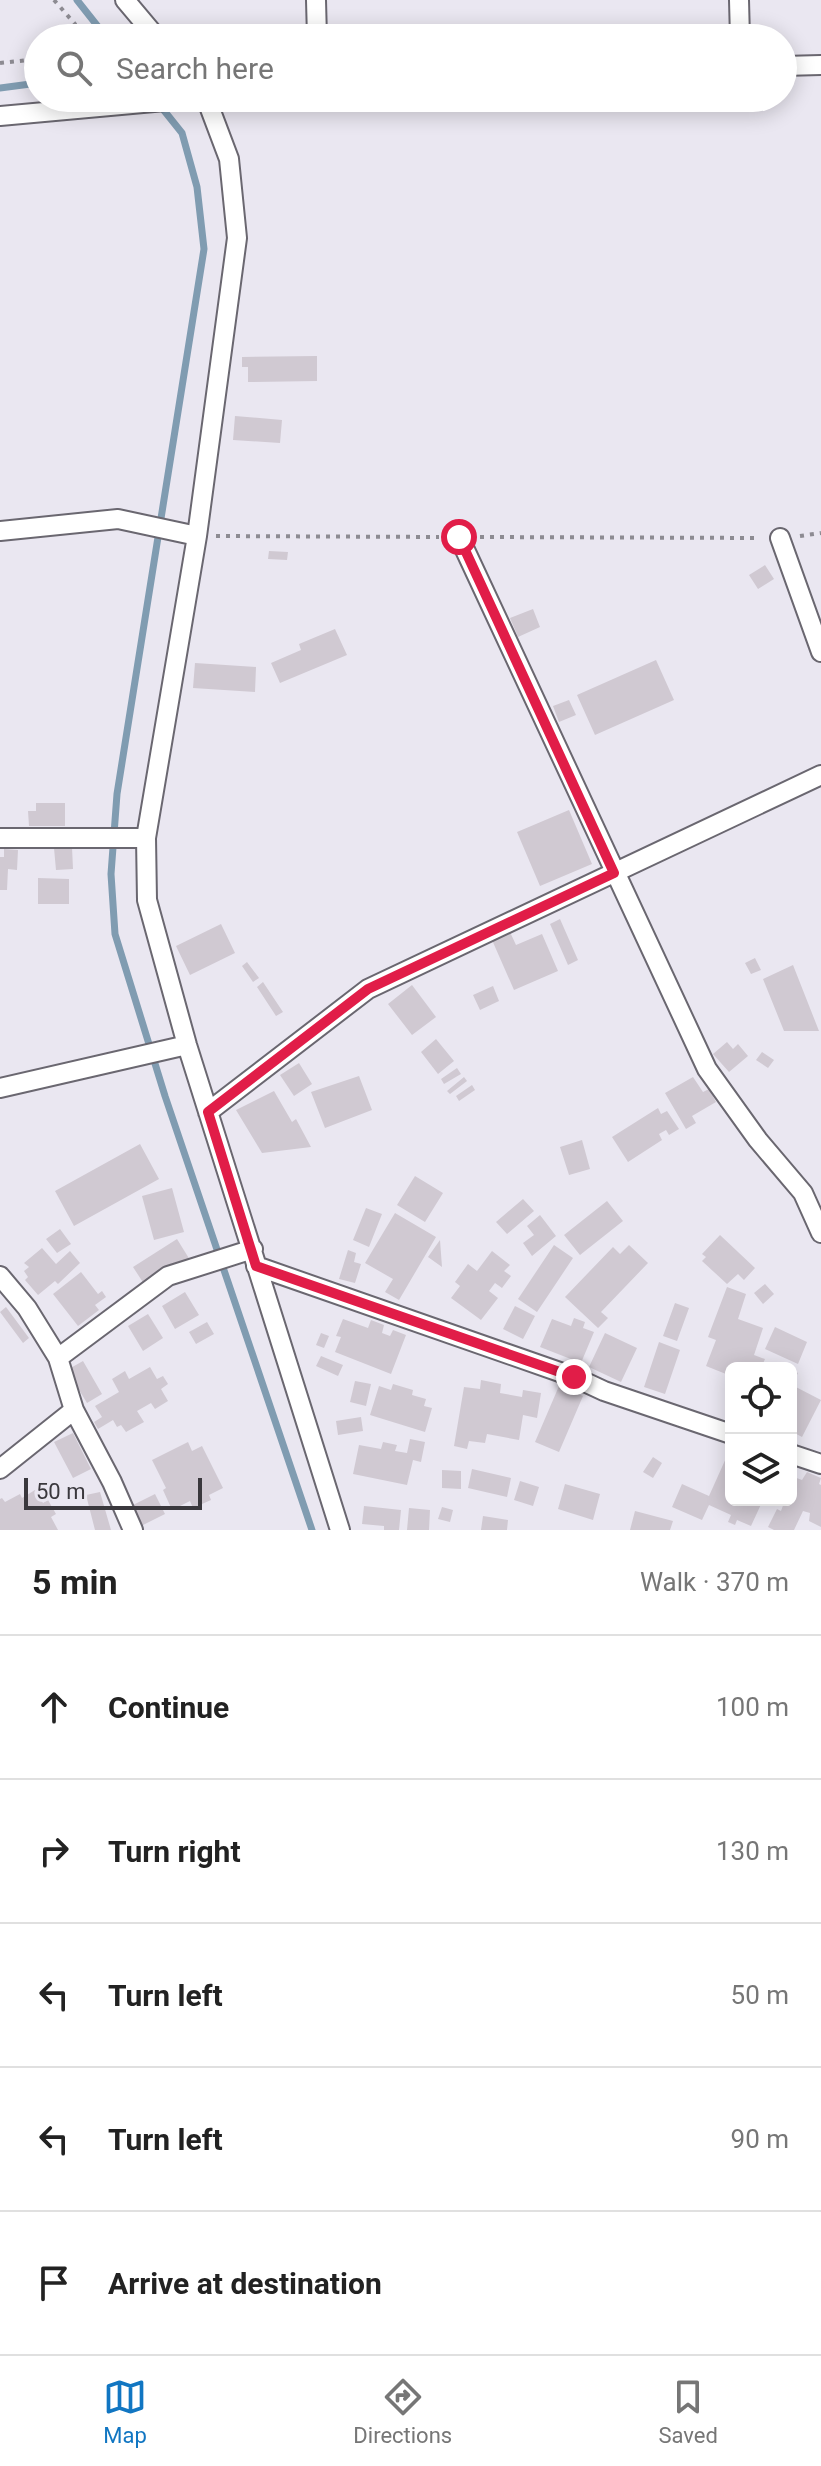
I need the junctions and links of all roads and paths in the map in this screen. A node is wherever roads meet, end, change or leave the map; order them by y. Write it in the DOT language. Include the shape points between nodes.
graph roads {
  1 [pos="54,0"];
  2 [pos="125,0"];
  3 [pos="316,0"];
  4 [pos="739,0"];
  5 [pos="75,24"];
  6 [pos="145,24"];
  7 [pos="317,24"];
  8 [pos="740,24"];
  9 [pos="24,60"];
  10 [pos="0,63"];
  11 [pos="821,65"];
  12 [pos="797,66"];
  13 [pos="44,112"];
  14 [pos="211,112"];
  15 [pos="0,116"];
  16 [pos="0,531"];
  17 [pos="197,536"];
  18 [pos="459,537"];
  19 [pos="780,538"];
  20 [pos="821,652"];
  21 [pos="821,775"];
  22 [pos="0,838"];
  23 [pos="146,838"];
  24 [pos="614,873"];
  25 [pos="187,1045"];
  26 [pos="0,1088"];
  27 [pos="208,1112"];
  28 [pos="821,1233"];
  29 [pos="254,1257"];
  30 [pos="0,1276"];
  31 [pos="58,1358"];
  32 [pos="74,1410"];
  33 [pos="725,1432"];
  34 [pos="797,1456"];
  35 [pos="821,1464"];
  36 [pos="0,1469"];
  37 [pos="133,1530"];
  38 [pos="340,1530"];
  1 -- 5 [label="path"];
  2 -- 6 [label="street"];
  3 -- 7 [label="street"];
  4 -- 8 [label="street"];
  9 -- 10 [label="path"];
  11 -- 12 [label="street"];
  13 -- 15 [label="street"];
  14 -- 17 [label="street" via="229,159 237,238"];
  16 -- 17 [label="street" via="118,519"];
  17 -- 18 [label="path"];
  17 -- 23 [label="street"];
  18 -- 19 [label="path"];
  18 -- 24 [label="street"];
  19 -- 20 [label="street"];
  21 -- 24 [label="street"];
  22 -- 23 [label="street"];
  23 -- 25 [label="street" via="147,900"];
  24 -- 27 [label="street" via="368,989"];
  24 -- 28 [label="street" via="707,1069 803,1193"];
  25 -- 26 [label="street"];
  25 -- 27 [label="street"];
  27 -- 29 [label="street"];
  29 -- 31 [label="street" via="168,1276"];
  29 -- 33 [label="street"];
  29 -- 38 [label="street"];
  30 -- 31 [label="street"];
  31 -- 32 [label="street"];
  32 -- 36 [label="street"];
  32 -- 37 [label="street"];
  34 -- 35 [label="street"];
}
